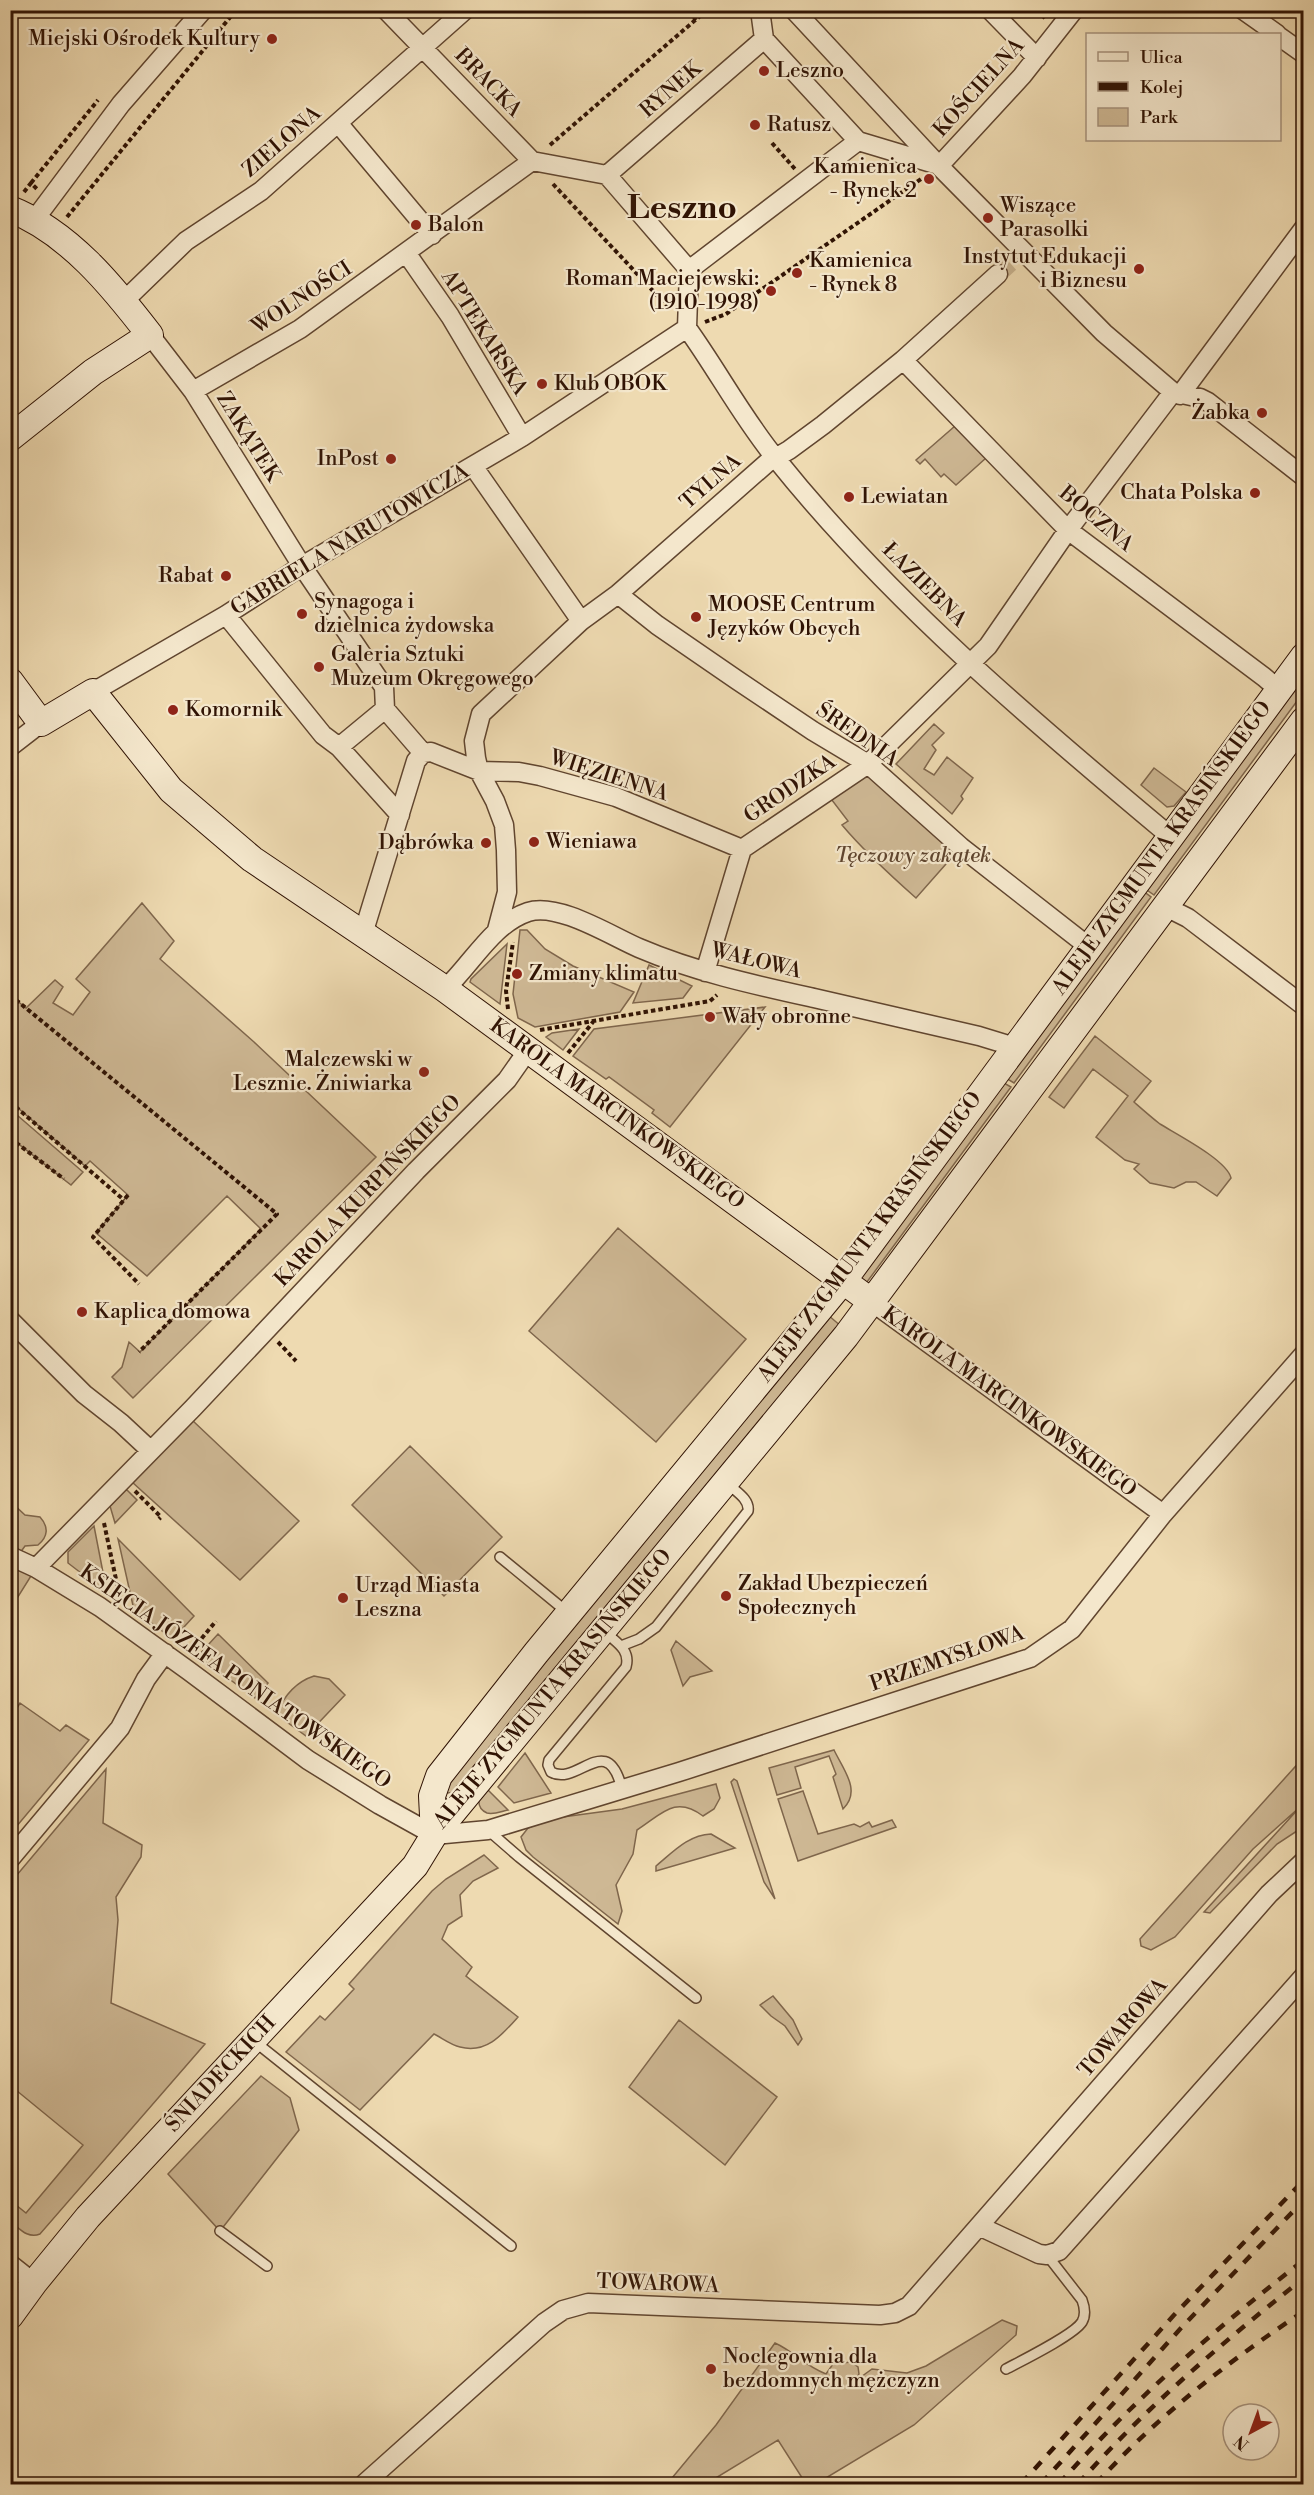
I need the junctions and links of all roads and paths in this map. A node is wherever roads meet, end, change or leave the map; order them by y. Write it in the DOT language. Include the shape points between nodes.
graph roads {
  1 [pos="202,10"];
  2 [pos="236,10"];
  3 [pos="386,10"];
  4 [pos="465,10"];
  5 [pos="700,10"];
  6 [pos="760,10"];
  7 [pos="794,10"];
  8 [pos="990,10"];
  9 [pos="1036,10"];
  10 [pos="1051,10"];
  11 [pos="1074,10"];
  12 [pos="1243,10"];
  13 [pos="692,24"];
  14 [pos="1274,33"];
  15 [pos="1281,38"];
  16 [pos="764,39"];
  17 [pos="424,49"];
  18 [pos="1304,54"];
  19 [pos="1037,58"];
  20 [pos="338,123"];
  21 [pos="858,141"];
  22 [pos="772,142"];
  23 [pos="532,161"];
  24 [pos="939,166"];
  25 [pos="607,175"];
  26 [pos="806,180"];
  27 [pos="15,203"];
  28 [pos="41,209"];
  29 [pos="1304,228"];
  30 [pos="432,235"];
  31 [pos="407,254"];
  32 [pos="1010,263"];
  33 [pos="689,270"];
  34 [pos="124,301"];
  35 [pos="687,328"];
  36 [pos="150,335"];
  37 [pos="903,360"];
  38 [pos="193,391"];
  39 [pos="1177,393"];
  40 [pos="522,437"];
  41 [pos="10,438"];
  42 [pos="775,458"];
  43 [pos="473,466"];
  44 [pos="1304,477"];
  45 [pos="1068,530"];
  46 [pos="302,566"];
  47 [pos="618,594"];
  48 [pos="226,615"];
  49 [pos="581,621"];
  50 [pos="1304,656"];
  51 [pos="972,663"];
  52 [pos="10,681"];
  53 [pos="1278,690"];
  54 [pos="93,692"];
  55 [pos="385,709"];
  56 [pos="1304,720"];
  57 [pos="41,723"];
  58 [pos="474,741"];
  59 [pos="10,747"];
  60 [pos="339,747"];
  61 [pos="423,753"];
  62 [pos="868,764"];
  63 [pos="479,771"];
  64 [pos="400,815"];
  65 [pos="1170,836"];
  66 [pos="742,849"];
  67 [pos="1135,884"];
  68 [pos="1166,907"];
  69 [pos="497,930"];
  70 [pos="363,934"];
  71 [pos="513,940"];
  72 [pos="1089,947"];
  73 [pos="705,972"];
  74 [pos="737,980"];
  75 [pos="445,989"];
  76 [pos="10,995"];
  77 [pos="1304,1006"];
  78 [pos="508,1016"];
  79 [pos="593,1021"];
  80 [pos="529,1041"];
  81 [pos="1015,1047"];
  82 [pos="564,1058"];
  83 [pos="991,1079"];
  84 [pos="1021,1100"];
  85 [pos="10,1102"];
  86 [pos="10,1137"];
  87 [pos="64,1179"];
  88 [pos="128,1195"];
  89 [pos="124,1200"];
  90 [pos="843,1281"];
  91 [pos="139,1284"];
  92 [pos="872,1302"];
  93 [pos="10,1320"];
  94 [pos="139,1352"];
  95 [pos="1304,1354"];
  96 [pos="150,1450"];
  97 [pos="123,1480"];
  98 [pos="725,1482"];
  99 [pos="100,1504"];
  100 [pos="1163,1514"];
  101 [pos="159,1519"];
  102 [pos="500,1557"];
  103 [pos="12,1560"];
  104 [pos="36,1568"];
  105 [pos="569,1613"];
  106 [pos="216,1622"];
  107 [pos="126,1625"];
  108 [pos="602,1630"];
  109 [pos="621,1646"];
  110 [pos="165,1653"];
  111 [pos="189,1671"];
  112 [pos="622,1789"];
  113 [pos="488,1830"];
  114 [pos="434,1835"];
  115 [pos="10,1859"];
  116 [pos="1304,1861"];
  117 [pos="1304,1976"];
  118 [pos="696,1998"];
  119 [pos="252,2040"];
  120 [pos="981,2227"];
  121 [pos="220,2231"];
  122 [pos="511,2246"];
  123 [pos="1047,2255"];
  124 [pos="10,2264"];
  125 [pos="267,2266"];
  126 [pos="34,2283"];
  127 [pos="10,2316"];
  128 [pos="1006,2369"];
  129 [pos="364,2484"];
  1 -- 28 [label="street" via="121,104"];
  2 -- 28 [label="path" via="68,218"];
  3 -- 17 [label="street, BRACKA"];
  4 -- 17 [label="street, ZIELONA"];
  5 -- 13 [label="path"];
  6 -- 16 [label="street"];
  7 -- 24 [label="street"];
  8 -- 19 [label="street"];
  9 -- 10 [label="path" via="1045,18"];
  11 -- 19 [label="street, KOŚCIELNA"];
  12 -- 14 [label="street"];
  15 -- 18 [label="street"];
  16 -- 21 [label="street"];
  16 -- 25 [label="street, RYNEK"];
  17 -- 20 [label="street, ZIELONA"];
  17 -- 23 [label="street, BRACKA"];
  19 -- 24 [label="street, KOŚCIELNA"];
  20 -- 30 [label="street"];
  20 -- 34 [label="street, ZIELONA" via="261,191 186,241"];
  21 -- 24 [label="street"];
  21 -- 26 [label="street"];
  22 -- 26 [label="path"];
  23 -- 25 [label="street"];
  23 -- 30 [label="street, WOLNOŚCI"];
  24 -- 32 [label="street"];
  24 -- 35 [label="path" via="726,314"];
  25 -- 33 [label="street"];
  26 -- 33 [label="street"];
  27 -- 28 [label="street"];
  27 -- 28 [label="path" via="31,183"];
  28 -- 34 [label="street"];
  29 -- 39 [label="street, GRODZKA" via="1207,361"];
  30 -- 31 [label="street, WOLNOŚCI"];
  31 -- 38 [label="street, WOLNOŚCI" via="300,329"];
  31 -- 40 [label="street, APTEKARSKA" via="462,333"];
  32 -- 37 [label="street, TYLNA"];
  32 -- 39 [label="street"];
  33 -- 35 [label="street"];
  34 -- 36 [label="street"];
  35 -- 40 [label="street, GABRIELA NARUTOWICZA"];
  35 -- 42 [label="street, ŁAZIEBNA"];
  36 -- 38 [label="street, ZAKĄTEK"];
  36 -- 41 [label="street" via="93,372"];
  37 -- 42 [label="street, TYLNA"];
  37 -- 45 [label="street, BOCZNA"];
  38 -- 46 [label="street, ZAKĄTEK"];
  39 -- 44 [label="street" via="1208,402"];
  39 -- 45 [label="street, GRODZKA" via="1158,412"];
  40 -- 43 [label="street, GABRIELA NARUTOWICZA"];
  42 -- 47 [label="street, TYLNA"];
  42 -- 51 [label="street, ŁAZIEBNA" via="904,600"];
  43 -- 46 [label="street, GABRIELA NARUTOWICZA"];
  43 -- 49 [label="street"];
  45 -- 51 [label="street, GRODZKA" via="988,646"];
  45 -- 53 [label="street, BOCZNA"];
  46 -- 48 [label="street, GABRIELA NARUTOWICZA"];
  46 -- 55 [label="street, ZAKĄTEK" via="384,687"];
  47 -- 49 [label="street, TYLNA"];
  47 -- 62 [label="street, ŚREDNIA" via="737,680"];
  48 -- 54 [label="street, GABRIELA NARUTOWICZA"];
  48 -- 60 [label="street" via="322,735"];
  49 -- 58 [label="street, TYLNA" via="482,714"];
  50 -- 53 [label="street, ALEJE ZYGMUNTA KRASIŃSKIEGO"];
  51 -- 62 [label="street, GRODZKA"];
  51 -- 65 [label="street, ŁAZIEBNA"];
  52 -- 57 [label="street"];
  53 -- 65 [label="street, ALEJE ZYGMUNTA KRASIŃSKIEGO"];
  54 -- 57 [label="street, GABRIELA NARUTOWICZA"];
  54 -- 70 [label="street, KAROLA MARCINKOWSKIEGO" via="171,790 252,859"];
  55 -- 60 [label="street"];
  55 -- 61 [label="street"];
  56 -- 68 [label="street, ALEJE ZYGMUNTA KRASIŃSKIEGO"];
  57 -- 59 [label="street, GABRIELA NARUTOWICZA"];
  58 -- 63 [label="street, WAŁOWA"];
  60 -- 64 [label="street"];
  61 -- 63 [label="street, WIĘZIENNA" via="431,752"];
  61 -- 64 [label="street" via="416,761"];
  62 -- 66 [label="street, GRODZKA"];
  62 -- 72 [label="street, ŚREDNIA" via="956,842"];
  63 -- 66 [label="street, WIĘZIENNA" via="519,772 571,783 616,797"];
  63 -- 69 [label="street, WAŁOWA" via="504,825 507,892"];
  64 -- 70 [label="street"];
  65 -- 67 [label="street, ALEJE ZYGMUNTA KRASIŃSKIEGO"];
  66 -- 73 [label="street, GRODZKA"];
  67 -- 68 [label="street"];
  67 -- 72 [label="street, ALEJE ZYGMUNTA KRASIŃSKIEGO"];
  68 -- 77 [label="street" via="1188,918"];
  68 -- 84 [label="street, ALEJE ZYGMUNTA KRASIŃSKIEGO"];
  69 -- 73 [label="street, WAŁOWA" via="529,912 553,911"];
  69 -- 75 [label="street, WAŁOWA"];
  70 -- 75 [label="street, KAROLA MARCINKOWSKIEGO"];
  71 -- 78 [label="path" via="506,991"];
  72 -- 81 [label="street, ALEJE ZYGMUNTA KRASIŃSKIEGO"];
  73 -- 74 [label="street, WAŁOWA"];
  74 -- 79 [label="path" via="710,1001"];
  74 -- 81 [label="street, WAŁOWA"];
  75 -- 80 [label="street, KAROLA MARCINKOWSKIEGO"];
  76 -- 94 [label="path" via="277,1214"];
  79 -- 80 [label="path"];
  79 -- 82 [label="path"];
  80 -- 90 [label="street, KAROLA MARCINKOWSKIEGO"];
  80 -- 96 [label="street, KAROLA KURPIŃSKIEGO" via="507,1080"];
  81 -- 83 [label="street, ALEJE ZYGMUNTA KRASIŃSKIEGO"];
  83 -- 84 [label="street"];
  83 -- 90 [label="street, ALEJE ZYGMUNTA KRASIŃSKIEGO"];
  84 -- 92 [label="street, ALEJE ZYGMUNTA KRASIŃSKIEGO"];
  85 -- 89 [label="path"];
  86 -- 87 [label="path"];
  88 -- 89 [label="path"];
  89 -- 91 [label="path" via="93,1237"];
  90 -- 92 [label="street, KAROLA MARCINKOWSKIEGO"];
  90 -- 105 [label="street, ALEJE ZYGMUNTA KRASIŃSKIEGO"];
  92 -- 98 [label="street, ALEJE ZYGMUNTA KRASIŃSKIEGO"];
  92 -- 100 [label="street, KAROLA MARCINKOWSKIEGO"];
  93 -- 96 [label="street" via="84,1394"];
  95 -- 100 [label="street, PRZEMYSŁOWA"];
  96 -- 97 [label="street, KAROLA KURPIŃSKIEGO"];
  97 -- 99 [label="street, KAROLA KURPIŃSKIEGO"];
  97 -- 101 [label="path"];
  98 -- 108 [label="street, ALEJE ZYGMUNTA KRASIŃSKIEGO"];
  98 -- 109 [label="lane" via="746,1501 749,1509 656,1627"];
  99 -- 104 [label="street, KAROLA KURPIŃSKIEGO"];
  99 -- 107 [label="path"];
  100 -- 112 [label="street, PRZEMYSŁOWA" via="1072,1629 1030,1658"];
  102 -- 105 [label="lane"];
  103 -- 104 [label="street, KSIĘCIA JÓZEFA PONIATOWSKIEGO"];
  104 -- 107 [label="street, KSIĘCIA JÓZEFA PONIATOWSKIEGO"];
  105 -- 114 [label="street, ALEJE ZYGMUNTA KRASIŃSKIEGO" via="439,1776 432,1797"];
  106 -- 111 [label="path" via="189,1653 194,1656"];
  107 -- 110 [label="street, KSIĘCIA JÓZEFA PONIATOWSKIEGO"];
  108 -- 109 [label="lane"];
  108 -- 114 [label="street, ALEJE ZYGMUNTA KRASIŃSKIEGO"];
  109 -- 112 [label="lane" via="627,1656 626,1667 548,1765 551,1772 559,1775 598,1762 608,1763 616,1769"];
  110 -- 111 [label="street, KSIĘCIA JÓZEFA PONIATOWSKIEGO"];
  110 -- 115 [label="street" via="120,1728"];
  111 -- 114 [label="street, KSIĘCIA JÓZEFA PONIATOWSKIEGO" via="308,1760"];
  112 -- 113 [label="street, PRZEMYSŁOWA"];
  113 -- 114 [label="street, PRZEMYSŁOWA"];
  113 -- 118 [label="lane"];
  114 -- 119 [label="street, ŚNIADECKICH" via="416,1866"];
  116 -- 120 [label="street, TOWAROWA" via="1262,1902"];
  117 -- 123 [label="street" via="1064,2246"];
  119 -- 122 [label="lane"];
  119 -- 126 [label="street, ŚNIADECKICH" via="88,2217"];
  120 -- 123 [label="street"];
  120 -- 129 [label="street, TOWAROWA" via="920,2296 895,2313 588,2303 563,2310"];
  121 -- 125 [label="lane"];
  123 -- 128 [label="lane" via="1082,2300 1082,2322"];
  124 -- 126 [label="street"];
  126 -- 127 [label="street, ŚNIADECKICH"];
}
